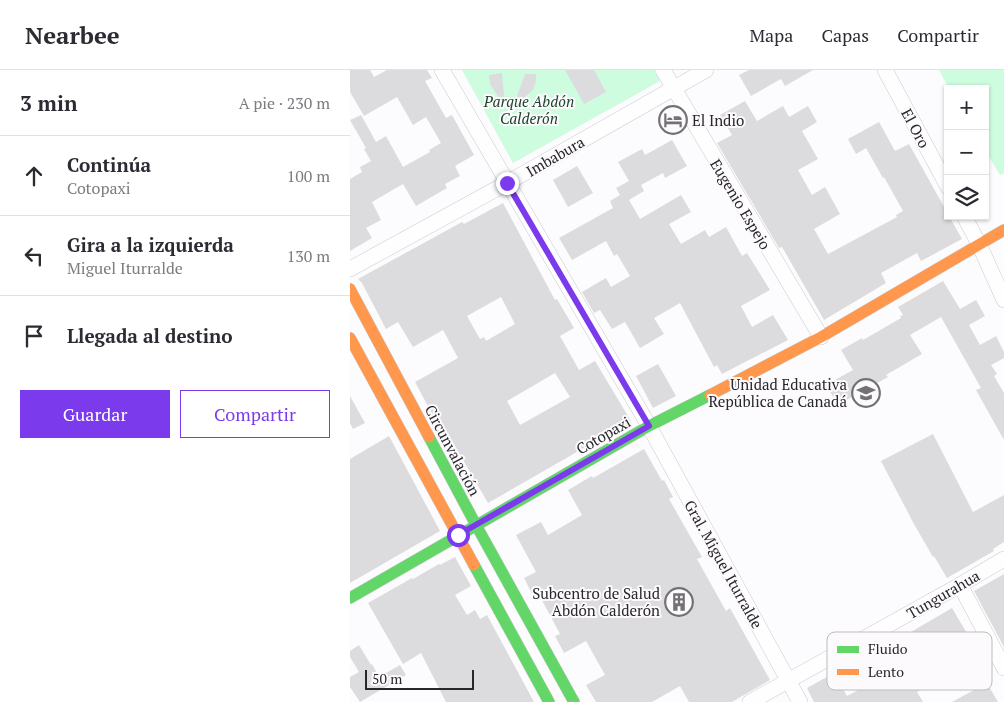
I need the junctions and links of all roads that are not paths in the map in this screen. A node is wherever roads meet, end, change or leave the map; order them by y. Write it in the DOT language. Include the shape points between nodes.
graph roads {
  1 [pos="442,70"];
  2 [pos="663,70"];
  3 [pos="706,70"];
  4 [pos="884,70"];
  5 [pos="673,89"];
  6 [pos="944,180"];
  7 [pos="507,183"];
  8 [pos="966,220"];
  9 [pos="1004,230"];
  10 [pos="979,244"];
  11 [pos="350,269"];
  12 [pos="350,289"];
  13 [pos="1004,300"];
  14 [pos="350,338"];
  15 [pos="821,338"];
  16 [pos="649,426"];
  17 [pos="476,525"];
  18 [pos="458,535"];
  19 [pos="1004,559"];
  20 [pos="960,585"];
  21 [pos="350,598"];
  22 [pos="876,632"];
  23 [pos="985,632"];
  24 [pos="992,645"];
  25 [pos="827,659"];
  26 [pos="1004,668"];
  27 [pos="788,681"];
  28 [pos="549,702"];
  29 [pos="574,702"];
  30 [pos="750,702"];
  31 [pos="800,702"];
  1 -- 7 [label="street, Gral. Miguel Iturralde"];
  2 -- 5 [label="street, Eugenio Espejo"];
  3 -- 5 [label="street, Imbabura"];
  4 -- 6 [label="street, El Oro"];
  5 -- 7 [label="street, Imbabura"];
  5 -- 15 [label="street, Eugenio Espejo"];
  7 -- 11 [label="street, Imbabura"];
  7 -- 16 [label="street, Gral. Miguel Iturralde"];
  8 -- 10 [label="street"];
  9 -- 10 [label="main road, Cotopaxi"];
  10 -- 13 [label="street"];
  10 -- 15 [label="main road, Cotopaxi"];
  12 -- 17 [label="main road, Circunvalación"];
  14 -- 18 [label="main road"];
  15 -- 16 [label="main road, Cotopaxi"];
  16 -- 17 [label="main road, Cotopaxi"];
  16 -- 27 [label="street, Gral. Miguel Iturralde"];
  17 -- 18 [label="main road, Cotopaxi"];
  17 -- 29 [label="main road, Circunvalación"];
  18 -- 21 [label="main road, Cotopaxi"];
  18 -- 28 [label="main road"];
  19 -- 20 [label="street, Tungurahua"];
  20 -- 22 [label="street, Tungurahua"];
  20 -- 23 [label="street"];
  24 -- 26 [label="street"];
  25 -- 27 [label="street, Tungurahua"];
  27 -- 30 [label="street, Tungurahua"];
  27 -- 31 [label="street, Gral. Miguel Iturralde"];
}
